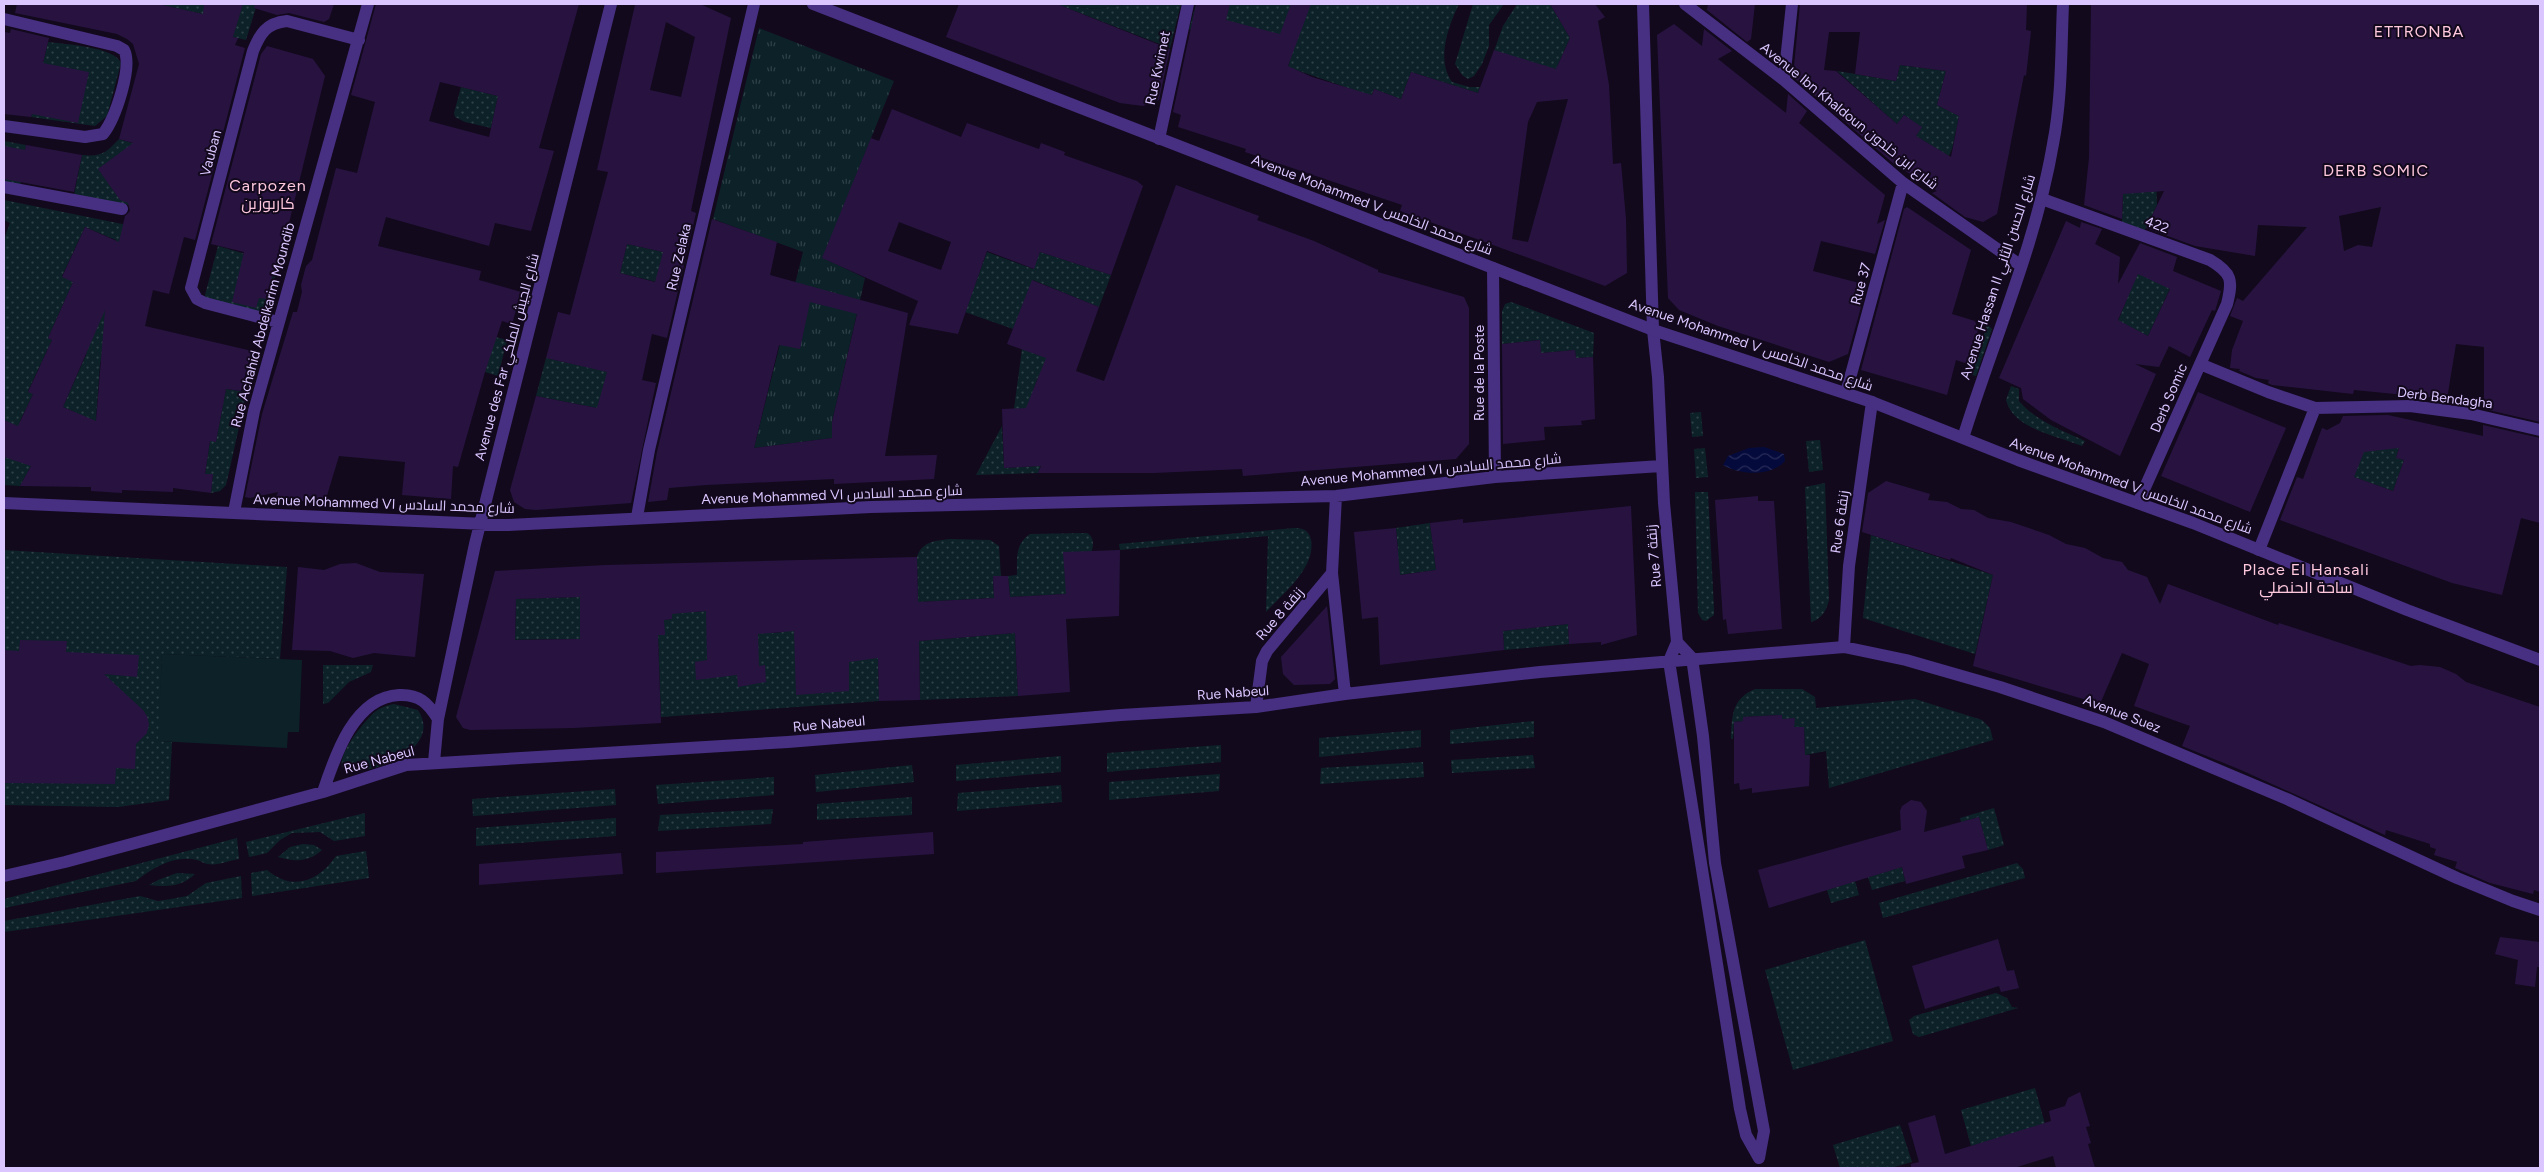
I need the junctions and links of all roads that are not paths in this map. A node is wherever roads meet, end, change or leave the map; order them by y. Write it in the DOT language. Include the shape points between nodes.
graph roads {
  1 [pos="368,4"];
  2 [pos="612,4"];
  3 [pos="754,4"];
  4 [pos="813,4"];
  5 [pos="1188,4"];
  6 [pos="1643,4"];
  7 [pos="1685,4"];
  8 [pos="1792,4"];
  9 [pos="2062,4"];
  10 [pos="4,19"];
  11 [pos="359,40"];
  12 [pos="1784,80"];
  13 [pos="4,126"];
  14 [pos="1159,140"];
  15 [pos="1903,183"];
  16 [pos="4,187"];
  17 [pos="2042,199"];
  18 [pos="122,209"];
  19 [pos="2020,265"];
  20 [pos="1493,268"];
  21 [pos="2227,304"];
  22 [pos="278,322"];
  23 [pos="1653,330"];
  24 [pos="2200,364"];
  25 [pos="1846,393"];
  26 [pos="1872,402"];
  27 [pos="2315,408"];
  28 [pos="2540,430"];
  29 [pos="1963,438"];
  30 [pos="1661,466"];
  31 [pos="1494,477"];
  32 [pos="1336,496"];
  33 [pos="4,502"];
  34 [pos="2138,503"];
  35 [pos="234,512"];
  36 [pos="638,517"];
  37 [pos="480,524"];
  38 [pos="2259,550"];
  39 [pos="1332,573"];
  40 [pos="1677,642"];
  41 [pos="1844,647"];
  42 [pos="1692,658"];
  43 [pos="2540,660"];
  44 [pos="1669,661"];
  45 [pos="1345,694"];
  46 [pos="1256,707"];
  47 [pos="438,719"];
  48 [pos="434,762"];
  49 [pos="323,792"];
  50 [pos="1709,804"];
  51 [pos="1691,807"];
  52 [pos="4,876"];
  53 [pos="1721,893"];
  54 [pos="1705,895"];
  55 [pos="2540,910"];
  1 -- 11 [label="street, Rue Achahid Abdelkarim Moundib"];
  2 -- 37 [label="street, Avenue des Far شارع الجيش الملكي"];
  3 -- 36 [label="street, Rue Zelaka" via="649,450"];
  4 -- 14 [label="street, Avenue Mohammed V شارع محمد الخامس"];
  5 -- 14 [label="street, Rue Kwimet"];
  6 -- 23 [label="street, Rue 7 زنقة"];
  7 -- 12 [label="street, Avenue Ibn Khaldoun شارع ابن خلدون"];
  8 -- 12 [label="street"];
  9 -- 17 [label="street, Avenue Hassan II شارع الحسن الثاني" via="2060,85 2054,142"];
  10 -- 13 [label="street" via="117,46 124,50 127,64 113,118 104,134 85,137"];
  11 -- 22 [label="street, Rue Achahid Abdelkarim Moundib"];
  11 -- 22 [label="street, Vauban" via="287,21 263,30 253,51 191,288 196,299 205,303"];
  12 -- 15 [label="street, Avenue Ibn Khaldoun شارع ابن خلدون"];
  14 -- 20 [label="street, Avenue Mohammed V شارع محمد الخامس"];
  15 -- 19 [label="street, Avenue Ibn Khaldoun شارع ابن خلدون"];
  15 -- 25 [label="street, Rue 37"];
  16 -- 18 [label="street"];
  17 -- 19 [label="street, Avenue Hassan II شارع الحسن الثاني"];
  17 -- 21 [label="street, 422" via="2218,265 2228,273 2232,284"];
  19 -- 29 [label="street, Avenue Hassan II شارع الحسن الثاني"];
  20 -- 23 [label="street, Avenue Mohammed V شارع محمد الخامس"];
  20 -- 31 [label="street, Rue de la Poste"];
  21 -- 24 [label="street, Derb Somic"];
  22 -- 35 [label="street, Rue Achahid Abdelkarim Moundib" via="247,444"];
  23 -- 25 [label="street, Avenue Mohammed V شارع محمد الخامس"];
  23 -- 30 [label="street, Rue 7 زنقة"];
  24 -- 27 [label="street"];
  24 -- 34 [label="street, Derb Somic"];
  25 -- 26 [label="street, Avenue Mohammed V شارع محمد الخامس"];
  26 -- 29 [label="street, Avenue Mohammed V شارع محمد الخامس"];
  26 -- 41 [label="street, Rue 6 زنقة" via="1849,566"];
  27 -- 28 [label="street, Derb Bendagha" via="2410,406 2471,414"];
  27 -- 38 [label="street"];
  29 -- 34 [label="street, Avenue Mohammed V شارع محمد الخامس"];
  30 -- 31 [label="street, Avenue Mohammed VI شارع محمد السادس"];
  30 -- 40 [label="street, Rue 7 زنقة"];
  31 -- 32 [label="street, Avenue Mohammed VI شارع محمد السادس"];
  32 -- 36 [label="street, Avenue Mohammed VI شارع محمد السادس" via="871,507"];
  32 -- 39 [label="street"];
  33 -- 35 [label="street, Avenue Mohammed VI شارع محمد السادس"];
  34 -- 38 [label="street, Avenue Mohammed V شارع محمد الخامس"];
  35 -- 37 [label="street, Avenue Mohammed VI شارع محمد السادس"];
  36 -- 37 [label="street, Avenue Mohammed VI شارع محمد السادس"];
  37 -- 47 [label="street, Avenue des Far شارع الجيش الملكي"];
  38 -- 43 [label="street, Avenue Mohammed V شارع محمد الخامس"];
  39 -- 45 [label="street"];
  39 -- 46 [label="street, Rue 8 زنقة" via="1267,651 1257,686"];
  40 -- 42 [label="street"];
  40 -- 44 [label="street"];
  41 -- 42 [label="street, Avenue Suez"];
  41 -- 55 [label="street, Avenue Suez" via="1906,660 2000,687 2104,722 2287,799 2457,878"];
  42 -- 44 [label="street, Avenue Suez"];
  42 -- 50 [label="street"];
  44 -- 45 [label="street, Rue Nabeul"];
  44 -- 51 [label="street"];
  45 -- 46 [label="street, Rue Nabeul"];
  46 -- 48 [label="street, Rue Nabeul" via="788,742"];
  47 -- 48 [label="street, Avenue des Far شارع الجيش الملكي"];
  47 -- 49 [label="street" via="421,698 408,694 390,695 374,702 354,724 339,748"];
  48 -- 49 [label="street, Rue Nabeul" via="406,765"];
  49 -- 52 [label="street, Rue Nabeul"];
  50 -- 51 [label="street"];
  50 -- 53 [label="street"];
  51 -- 54 [label="street"];
  53 -- 54 [label="street"];
  53 -- 54 [label="street" via="1764,1132 1759,1158 1746,1135 1740,1109"];
}
